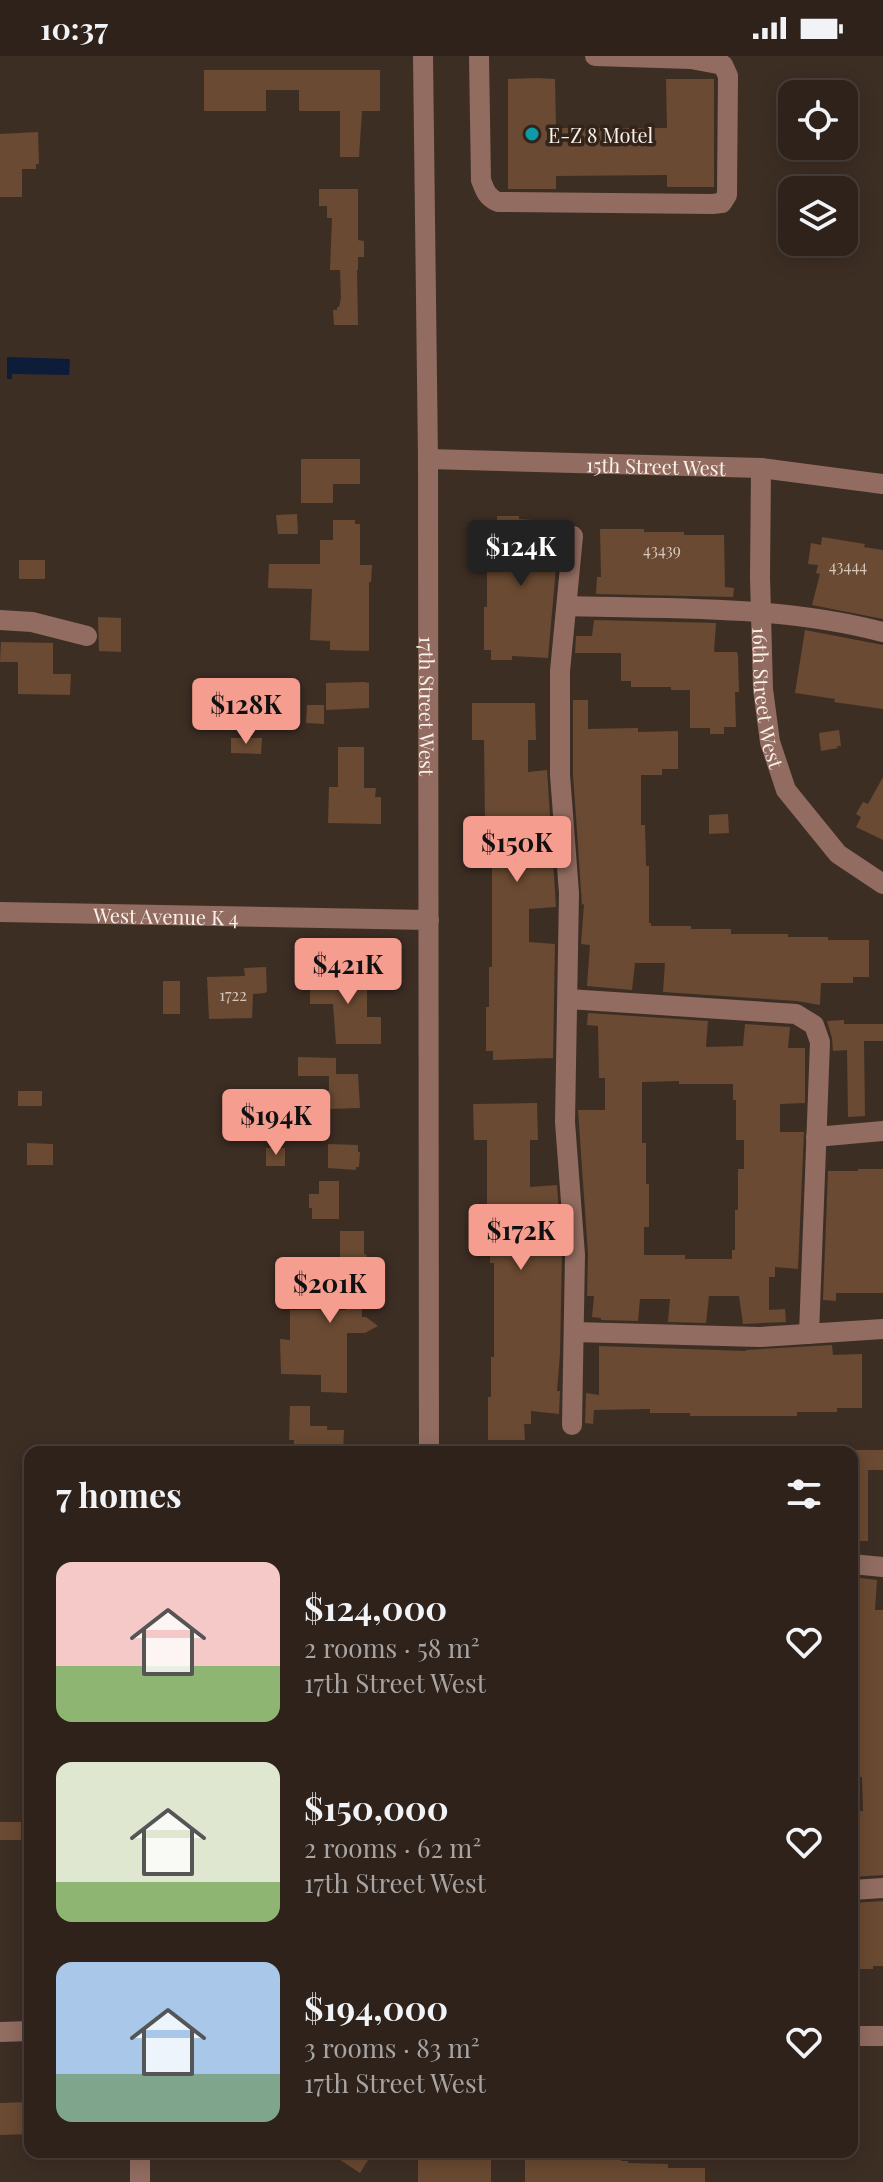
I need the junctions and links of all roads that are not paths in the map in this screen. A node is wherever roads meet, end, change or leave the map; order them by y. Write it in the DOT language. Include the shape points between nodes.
graph roads {
  1 [pos="423,56"];
  2 [pos="479,56"];
  3 [pos="595,56"];
  4 [pos="428,459"];
  5 [pos="761,468"];
  6 [pos="883,484"];
  7 [pos="573,536"];
  8 [pos="567,606"];
  9 [pos="761,612"];
  10 [pos="0,620"];
  11 [pos="883,632"];
  12 [pos="87,636"];
  13 [pos="883,884"];
  14 [pos="0,912"];
  15 [pos="429,920"];
  16 [pos="568,999"];
  17 [pos="883,1131"];
  18 [pos="816,1137"];
  19 [pos="883,1329"];
  20 [pos="574,1332"];
  21 [pos="809,1334"];
  22 [pos="572,1425"];
  23 [pos="429,1446"];
  24 [pos="858,1565"];
  25 [pos="883,1567"];
  26 [pos="883,1888"];
  27 [pos="858,1890"];
  28 [pos="24,2031"];
  29 [pos="0,2032"];
  30 [pos="858,2036"];
  31 [pos="883,2036"];
  32 [pos="140,2158"];
  33 [pos="140,2182"];
  1 -- 4 [label="street, 17th Street West"];
  2 -- 3 [label="street" via="481,180 491,198 722,203 727,195 728,76 723,65"];
  4 -- 5 [label="street, 15th Street West"];
  4 -- 15 [label="street, 17th Street West"];
  5 -- 6 [label="street, 15th Street West"];
  5 -- 9 [label="street, 16th Street West"];
  7 -- 8 [label="street"];
  8 -- 9 [label="street"];
  8 -- 16 [label="street" via="560,671 560,775 569,893"];
  9 -- 11 [label="street"];
  9 -- 13 [label="street, 16th Street West" via="770,742 786,790 838,854"];
  10 -- 12 [label="street"];
  14 -- 15 [label="street, West Avenue K 4"];
  15 -- 23 [label="street, 17th Street West"];
  16 -- 18 [label="street" via="796,1014 814,1025 820,1042"];
  16 -- 20 [label="street" via="565,1122 575,1255"];
  17 -- 18 [label="street"];
  18 -- 21 [label="street"];
  19 -- 21 [label="street"];
  20 -- 21 [label="street"];
  20 -- 22 [label="street"];
  24 -- 25 [label="street"];
  26 -- 27 [label="street"];
  28 -- 29 [label="street"];
  30 -- 31 [label="street"];
  32 -- 33 [label="street"];
}
